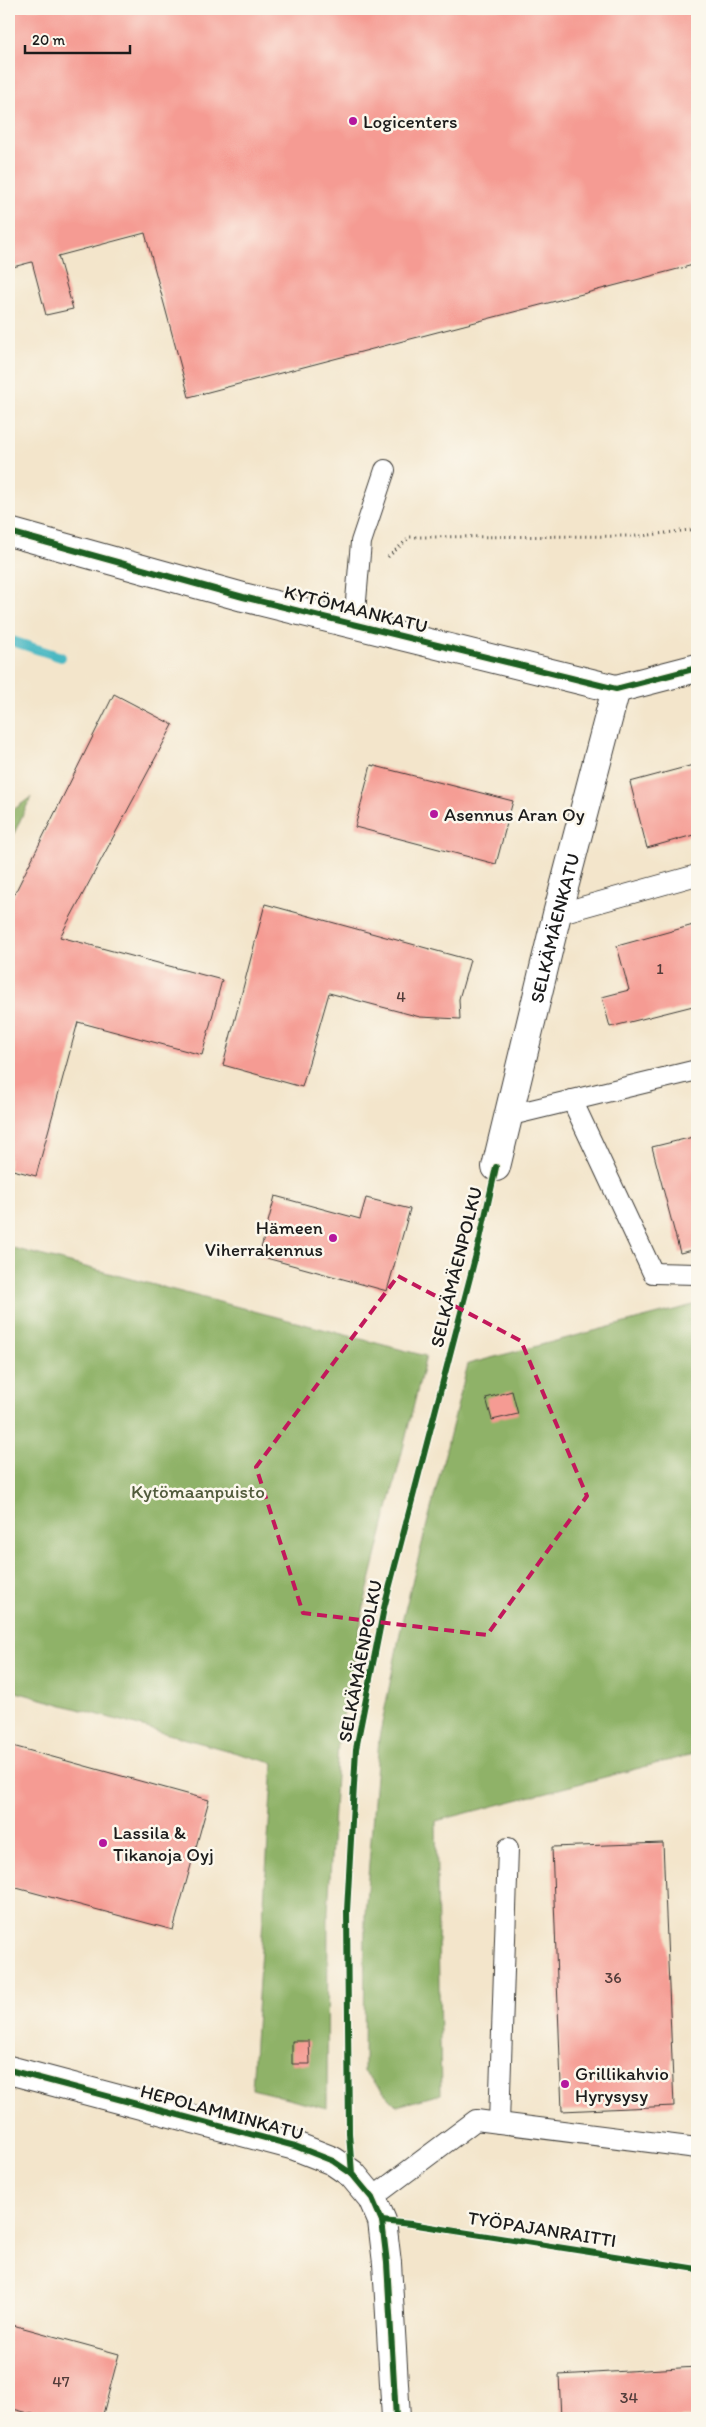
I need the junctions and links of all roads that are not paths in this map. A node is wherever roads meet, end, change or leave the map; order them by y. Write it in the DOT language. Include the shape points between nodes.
graph roads {
  1 [pos="384,470"];
  2 [pos="9,532"];
  3 [pos="354,624"];
  4 [pos="697,668"];
  5 [pos="616,689"];
  6 [pos="697,875"];
  7 [pos="557,914"];
  8 [pos="697,1070"];
  9 [pos="572,1100"];
  10 [pos="507,1116"];
  11 [pos="496,1166"];
  12 [pos="697,1274"];
  13 [pos="508,1848"];
  14 [pos="9,2070"];
  15 [pos="499,2123"];
  16 [pos="697,2148"];
  17 [pos="372,2198"];
  18 [pos="396,2418"];
  1 -- 3 [label="lane" via="361,542"];
  2 -- 3 [label="street, KYTÖMAANKATU" via="243,597"];
  3 -- 5 [label="street, KYTÖMAANKATU"];
  4 -- 5 [label="street, KYTÖMAANKATU"];
  5 -- 7 [label="street, SELKÄMÄENKATU"];
  6 -- 7 [label="lane"];
  7 -- 10 [label="street, SELKÄMÄENKATU"];
  8 -- 9 [label="lane"];
  9 -- 10 [label="lane"];
  9 -- 12 [label="lane" via="653,1273"];
  10 -- 11 [label="street, SELKÄMÄENKATU"];
  13 -- 15 [label="lane"];
  14 -- 17 [label="street, HEPOLAMMINKATU" via="295,2146 339,2165 352,2174"];
  15 -- 16 [label="lane"];
  15 -- 17 [label="lane" via="476,2120"];
  17 -- 18 [label="street, HEPOLAMMINKATU" via="382,2221 387,2262"];
}
